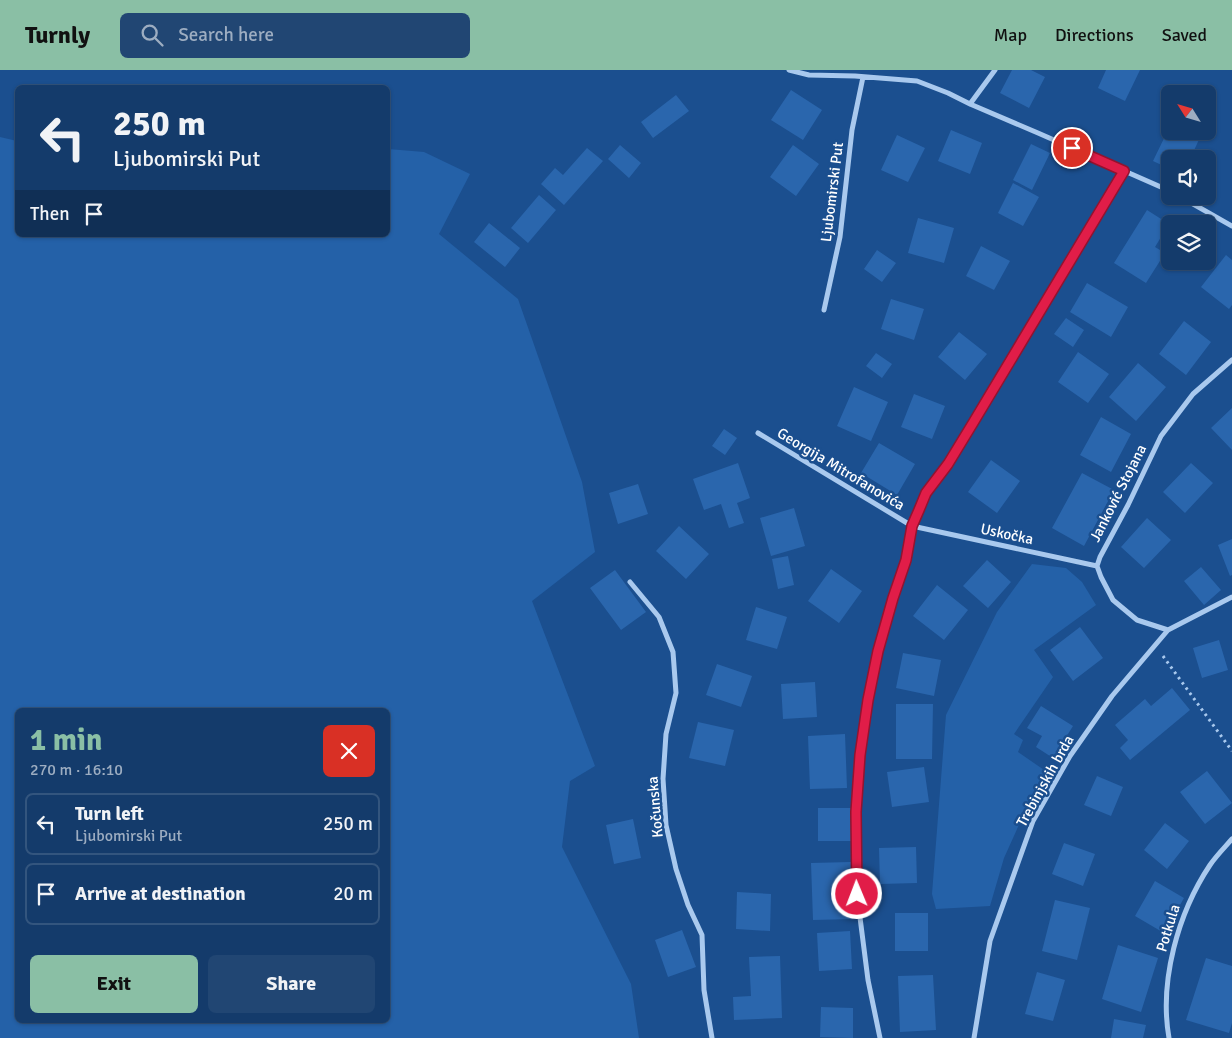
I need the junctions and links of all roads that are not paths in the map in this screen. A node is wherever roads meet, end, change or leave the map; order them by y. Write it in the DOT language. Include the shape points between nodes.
graph roads {
  1 [pos="789,70"];
  2 [pos="995,70"];
  3 [pos="863,77"];
  4 [pos="970,104"];
  5 [pos="1124,171"];
  6 [pos="1161,188"];
  7 [pos="1195,205"];
  8 [pos="1232,226"];
  9 [pos="824,310"];
  10 [pos="1232,360"];
  11 [pos="758,433"];
  12 [pos="912,526"];
  13 [pos="1097,566"];
  14 [pos="630,582"];
  15 [pos="1232,597"];
  16 [pos="1168,630"];
  17 [pos="1232,838"];
  18 [pos="712,1038"];
  19 [pos="880,1038"];
  20 [pos="974,1038"];
  21 [pos="1169,1038"];
  1 -- 3 [label="street" via="809,75"];
  2 -- 4 [label="street"];
  3 -- 4 [label="street" via="917,81"];
  3 -- 9 [label="street, Ljubomirski Put" via="852,130 840,237"];
  4 -- 5 [label="street"];
  5 -- 6 [label="street"];
  5 -- 12 [label="street, Georgija Mitrofanovića" via="948,464 926,493"];
  7 -- 8 [label="street"];
  10 -- 13 [label="street, Janković Stojana" via="1193,394 1161,436"];
  11 -- 12 [label="street, Georgija Mitrofanovića"];
  12 -- 13 [label="street, Uskočka"];
  12 -- 19 [label="street, Georgija Mitrofanovića" via="906,560 869,692 856,812 857,894 868,980"];
  13 -- 16 [label="street, Janković Stojana" via="1113,600 1137,620"];
  14 -- 18 [label="street, Kočunska" via="659,616 673,652 676,693 666,734 663,779 666,825 676,869 702,935 704,990"];
  15 -- 16 [label="street, Trebinjskih brda"];
  16 -- 20 [label="street, Trebinjskih brda" via="1112,696 1070,756 1034,821 990,941"];
  17 -- 21 [label="street, Potkula" via="1210,865 1189,902 1175,942 1167,985"];
}
